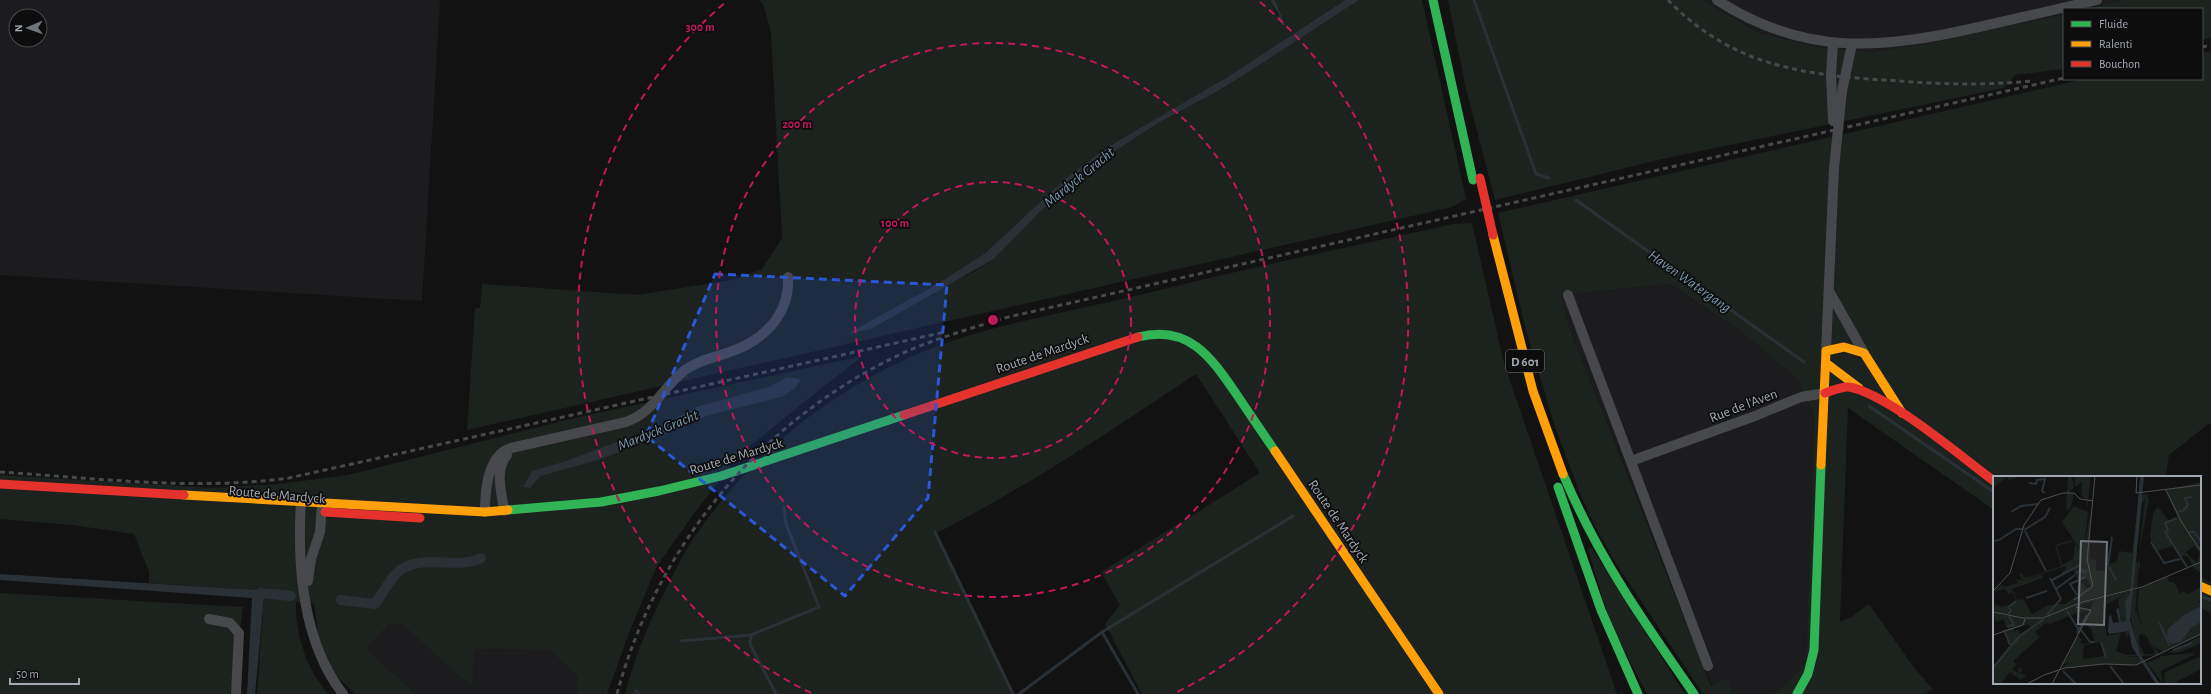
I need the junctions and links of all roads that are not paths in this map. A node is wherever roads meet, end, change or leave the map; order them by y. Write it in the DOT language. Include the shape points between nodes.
graph roads {
  1 [pos="1433,0"];
  2 [pos="1441,0"];
  3 [pos="1717,0"];
  4 [pos="2097,0"];
  5 [pos="1833,43"];
  6 [pos="1852,44"];
  7 [pos="1834,168"];
  8 [pos="1477,179"];
  9 [pos="1490,236"];
  10 [pos="788,277"];
  11 [pos="1829,291"];
  12 [pos="1568,295"];
  13 [pos="1826,351"];
  14 [pos="1864,353"];
  15 [pos="1826,364"];
  16 [pos="1825,393"];
  17 [pos="1867,393"];
  18 [pos="1902,413"];
  19 [pos="522,445"];
  20 [pos="1631,462"];
  21 [pos="1993,480"];
  22 [pos="0,484"];
  23 [pos="301,506"];
  24 [pos="321,507"];
  25 [pos="504,511"];
  26 [pos="485,512"];
  27 [pos="2201,586"];
  28 [pos="2211,591"];
  29 [pos="309,617"];
  30 [pos="209,618"];
  31 [pos="1708,666"];
  32 [pos="1797,693"];
  33 [pos="236,694"];
  34 [pos="343,694"];
  35 [pos="1439,694"];
  36 [pos="1638,694"];
  37 [pos="1694,694"];
  1 -- 8 [label="main road, D 601"];
  2 -- 8 [label="main road, D 601"];
  3 -- 5 [label="street" via="1778,30"];
  4 -- 6 [label="street" via="1920,40"];
  5 -- 6 [label="street"];
  5 -- 7 [label="street" via="1831,80"];
  6 -- 7 [label="street" via="1842,91"];
  7 -- 11 [label="street"];
  8 -- 9 [label="main road, D 601, bridge"];
  9 -- 36 [label="main road, D 601" via="1511,339 1541,437 1601,610"];
  9 -- 37 [label="main road, D 601" via="1529,375 1574,500 1615,578"];
  10 -- 19 [label="street" via="786,303 767,330 740,348 690,366 638,418"];
  11 -- 13 [label="street"];
  11 -- 14 [label="street"];
  12 -- 20 [label="street"];
  13 -- 14 [label="main road" via="1848,347"];
  13 -- 15 [label="main road"];
  14 -- 18 [label="main road, Rue de l'Aven"];
  15 -- 16 [label="main road"];
  15 -- 17 [label="main road, Rue de l'Aven"];
  16 -- 17 [label="main road, Rue de l'Aven" via="1848,387"];
  16 -- 20 [label="street, Rue de l'Aven" via="1796,399"];
  16 -- 32 [label="main road" via="1814,650 1808,674"];
  17 -- 18 [label="main road, Rue de l'Aven"];
  18 -- 21 [label="main road, Rue de l'Aven"];
  19 -- 25 [label="street" via="508,454 501,465 499,475"];
  19 -- 26 [label="street" via="505,450 496,459 486,487"];
  20 -- 31 [label="street"];
  22 -- 23 [label="main road, Route de Mardyck"];
  23 -- 24 [label="main road, Route de Mardyck"];
  23 -- 29 [label="street" via="303,582"];
  24 -- 26 [label="main road, Route de Mardyck" via="415,518"];
  24 -- 29 [label="street" via="320,532 310,568"];
  25 -- 26 [label="main road, Route de Mardyck"];
  25 -- 35 [label="main road, Route de Mardyck" via="590,503 705,480 765,463 1133,338 1154,333 1172,334 1197,345 1218,367"];
  27 -- 28 [label="main road"];
  29 -- 34 [label="street" via="318,651"];
  30 -- 33 [label="street" via="230,623 239,632"];
}
